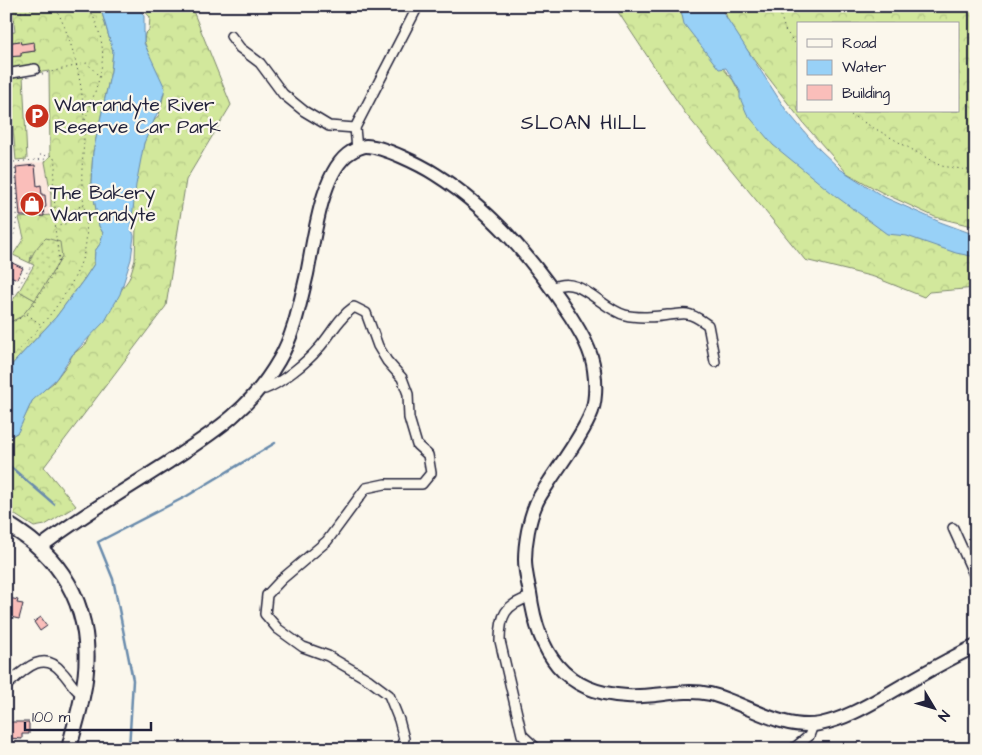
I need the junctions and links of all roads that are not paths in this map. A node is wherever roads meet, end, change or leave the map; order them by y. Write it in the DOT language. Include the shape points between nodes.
graph roads {
  1 [pos="418,6"];
  2 [pos="231,36"];
  3 [pos="35,72"];
  4 [pos="6,74"];
  5 [pos="355,128"];
  6 [pos="357,148"];
  7 [pos="552,288"];
  8 [pos="715,362"];
  9 [pos="262,387"];
  10 [pos="6,523"];
  11 [pos="953,528"];
  12 [pos="39,548"];
  13 [pos="976,579"];
  14 [pos="530,597"];
  15 [pos="976,646"];
  16 [pos="6,686"];
  17 [pos="83,696"];
  18 [pos="813,725"];
  19 [pos="69,749"];
  20 [pos="400,749"];
  21 [pos="537,749"];
  22 [pos="793,749"];
  1 -- 5 [label="street"];
  2 -- 5 [label="street" via="240,48 260,63 283,94 304,111 329,126"];
  3 -- 4 [label="street"];
  5 -- 6 [label="street"];
  6 -- 7 [label="main road" via="366,146 393,153 434,173 483,210"];
  6 -- 9 [label="main road" via="337,164 330,179 293,329 281,357"];
  7 -- 8 [label="street" via="570,284 625,315 687,314 697,318 708,325"];
  7 -- 14 [label="main road" via="583,336 594,365 596,391 592,411 583,428 536,502 525,560"];
  9 -- 12 [label="main road" via="226,424"];
  9 -- 20 [label="street" via="266,389 276,385 317,350 343,314 354,307 366,313 378,346 402,378 408,394 409,418 417,445 428,455 430,473 422,484 386,484 366,488 327,541 282,578 267,595 265,614 303,647 328,656 389,695 404,738"];
  10 -- 12 [label="main road"];
  11 -- 13 [label="street"];
  12 -- 17 [label="main road" via="68,583 79,606 87,650"];
  14 -- 18 [label="main road" via="544,647 560,670 580,685 601,693 631,697 698,692 769,718"];
  14 -- 21 [label="street" via="511,605 504,614 500,641 522,735"];
  15 -- 18 [label="main road" via="864,708"];
  16 -- 17 [label="street" via="36,662 42,661 55,665 74,690"];
  17 -- 19 [label="main road"];
  18 -- 22 [label="street" via="809,736"];
}
